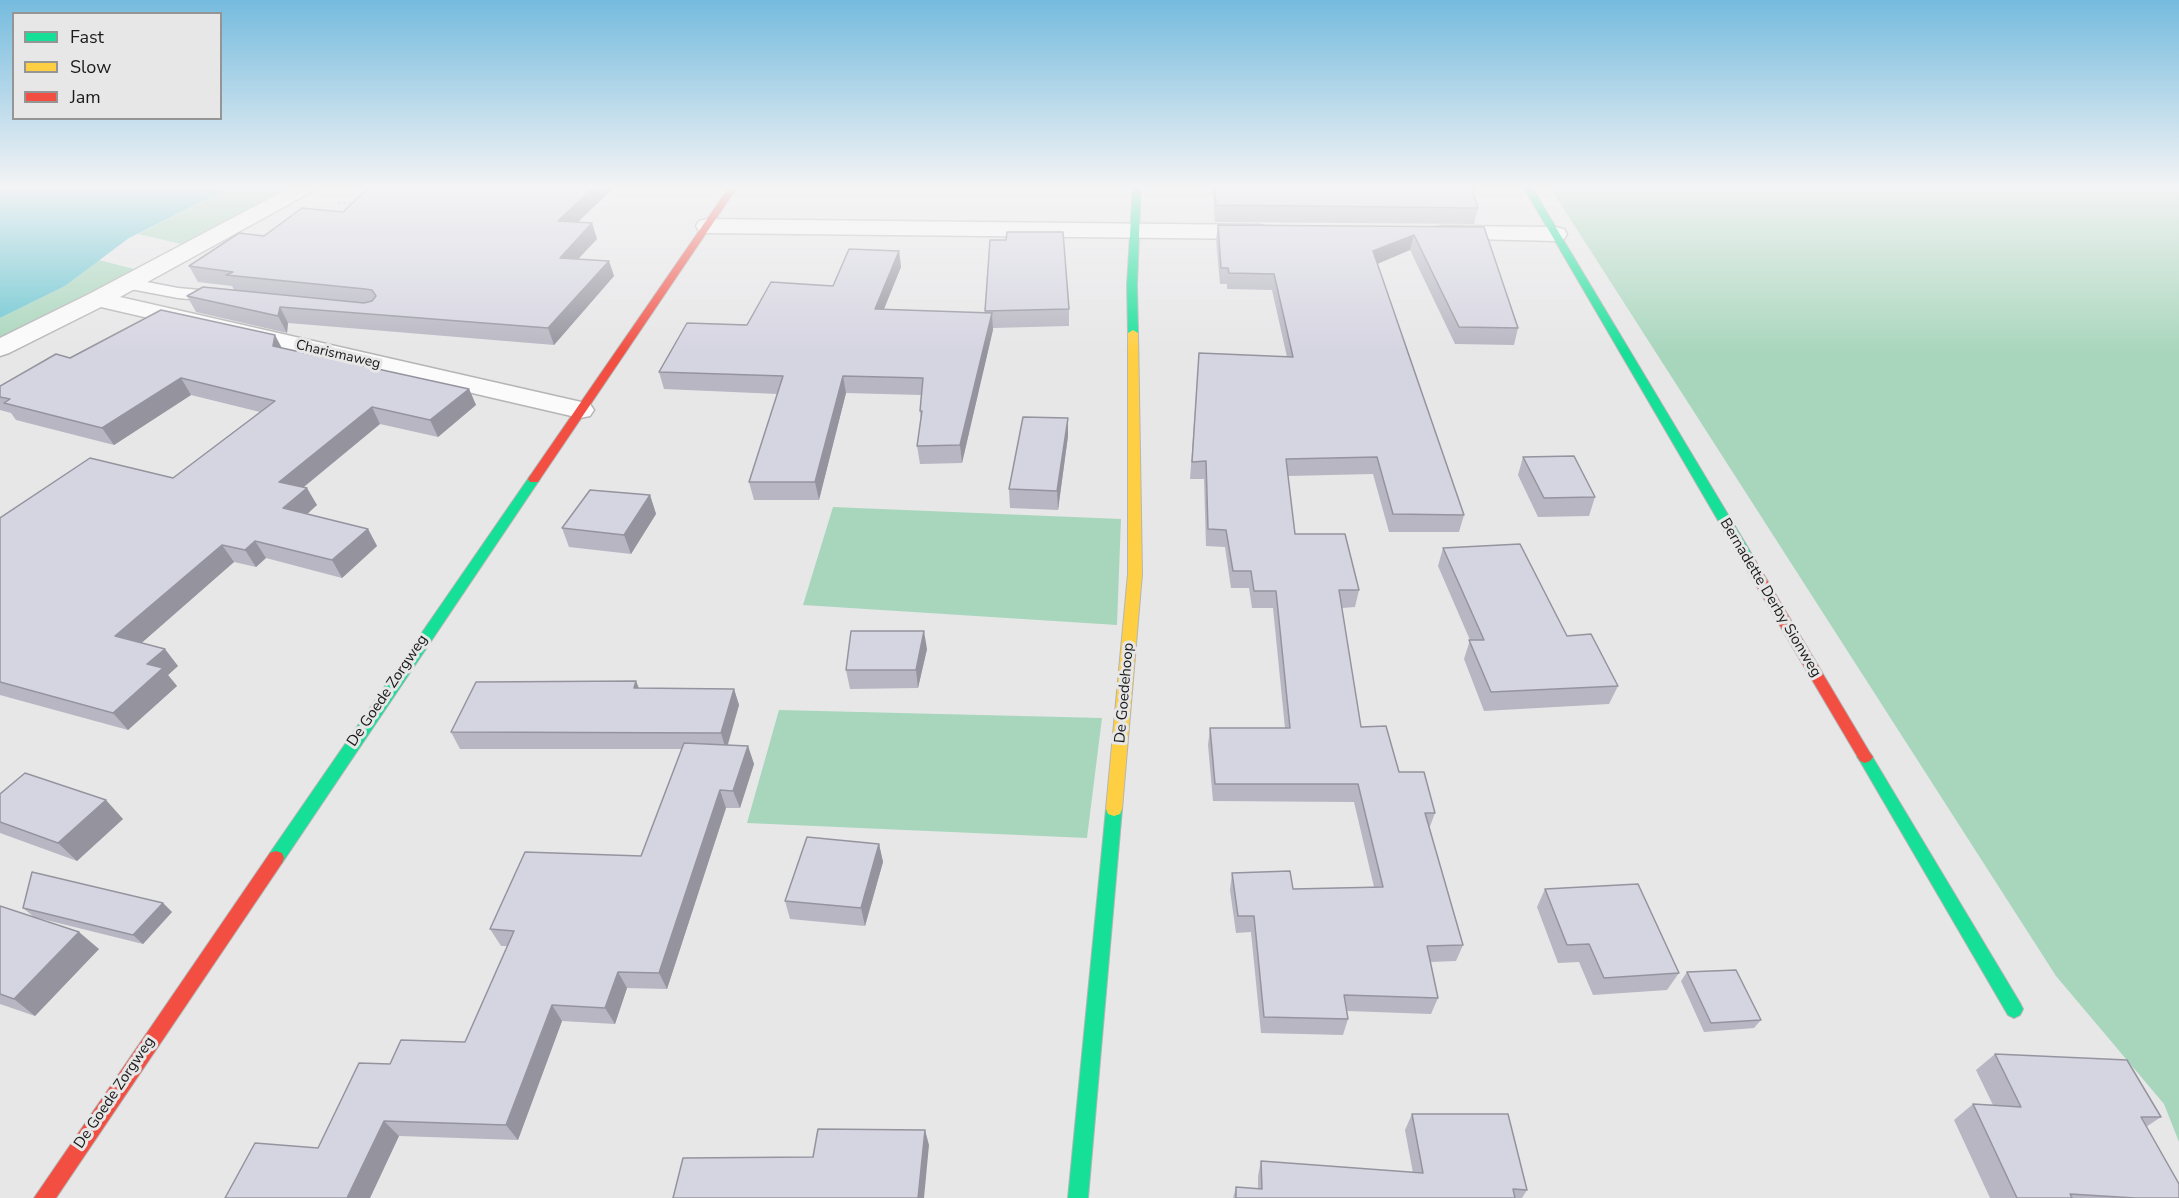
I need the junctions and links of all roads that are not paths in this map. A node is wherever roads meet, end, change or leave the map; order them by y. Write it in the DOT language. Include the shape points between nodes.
graph roads {
  1 [pos="204,242"];
  2 [pos="696,242"];
  3 [pos="1135,242"];
  4 [pos="1561,242"];
  5 [pos="126,283"];
  6 [pos="98,299"];
  7 [pos="235,299"];
  8 [pos="0,348"];
  9 [pos="579,410"];
  10 [pos="2014,1009"];
  11 [pos="44,1198"];
  12 [pos="1078,1198"];
  1 -- 5 [label="street"];
  2 -- 9 [label="street, De Goede Zorgweg"];
  3 -- 12 [label="street, De Goedehoop" via="1132,285 1135,574"];
  4 -- 10 [label="street, Bernadette Derby Sionweg"];
  5 -- 6 [label="street"];
  5 -- 7 [label="lane"];
  6 -- 8 [label="street"];
  6 -- 9 [label="street, Charismaweg"];
  9 -- 11 [label="street, De Goede Zorgweg"];
}
